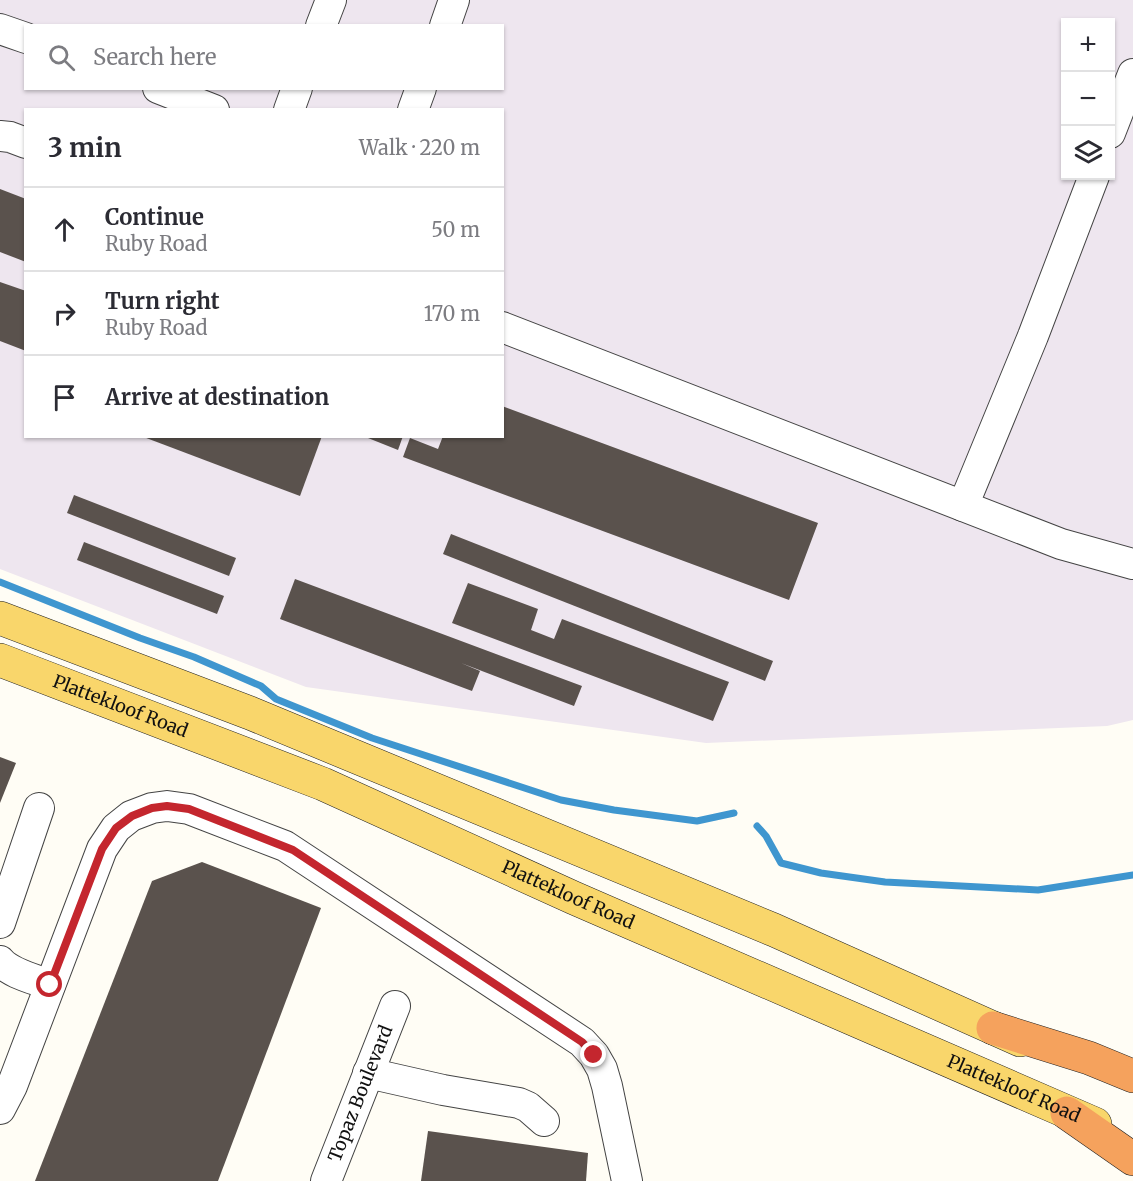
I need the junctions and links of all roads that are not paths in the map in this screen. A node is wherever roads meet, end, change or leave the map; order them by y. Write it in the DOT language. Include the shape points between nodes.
graph roads {
  1 [pos="331,0"];
  2 [pos="454,0"];
  3 [pos="322,24"];
  4 [pos="446,24"];
  5 [pos="0,29"];
  6 [pos="24,37"];
  7 [pos="1133,74"];
  8 [pos="163,90"];
  9 [pos="296,90"];
  10 [pos="420,90"];
  11 [pos="209,108"];
  12 [pos="290,108"];
  13 [pos="414,108"];
  14 [pos="1113,126"];
  15 [pos="0,136"];
  16 [pos="24,142"];
  17 [pos="1092,180"];
  18 [pos="504,328"];
  19 [pos="963,506"];
  20 [pos="1133,564"];
  21 [pos="0,618"];
  22 [pos="0,660"];
  23 [pos="39,808"];
  24 [pos="0,923"];
  25 [pos="0,961"];
  26 [pos="50,985"];
  27 [pos="395,1006"];
  28 [pos="993,1028"];
  29 [pos="368,1074"];
  30 [pos="1131,1086"];
  31 [pos="0,1108"];
  32 [pos="1066,1113"];
  33 [pos="544,1120"];
  34 [pos="1131,1148"];
  35 [pos="326,1181"];
  36 [pos="627,1181"];
  1 -- 3 [label="street"];
  2 -- 4 [label="street"];
  5 -- 6 [label="street"];
  7 -- 14 [label="street"];
  8 -- 11 [label="street"];
  9 -- 12 [label="street"];
  10 -- 13 [label="street"];
  15 -- 16 [label="street"];
  17 -- 19 [label="street"];
  18 -- 19 [label="street"];
  19 -- 20 [label="street" via="1061,544"];
  21 -- 28 [label="main road" via="250,713 774,930"];
  22 -- 32 [label="main road, Plattekloof Road" via="323,784 573,898"];
  23 -- 24 [label="street"];
  25 -- 26 [label="street"];
  26 -- 31 [label="street"];
  26 -- 36 [label="street" via="102,849 116,828 152,808 189,809 293,850 582,1042 602,1069"];
  27 -- 29 [label="street, Topaz Boulevard"];
  28 -- 30 [label="highway" via="1089,1058"];
  29 -- 33 [label="street" via="524,1105"];
  29 -- 35 [label="street, Topaz Boulevard"];
  32 -- 34 [label="highway"];
}
